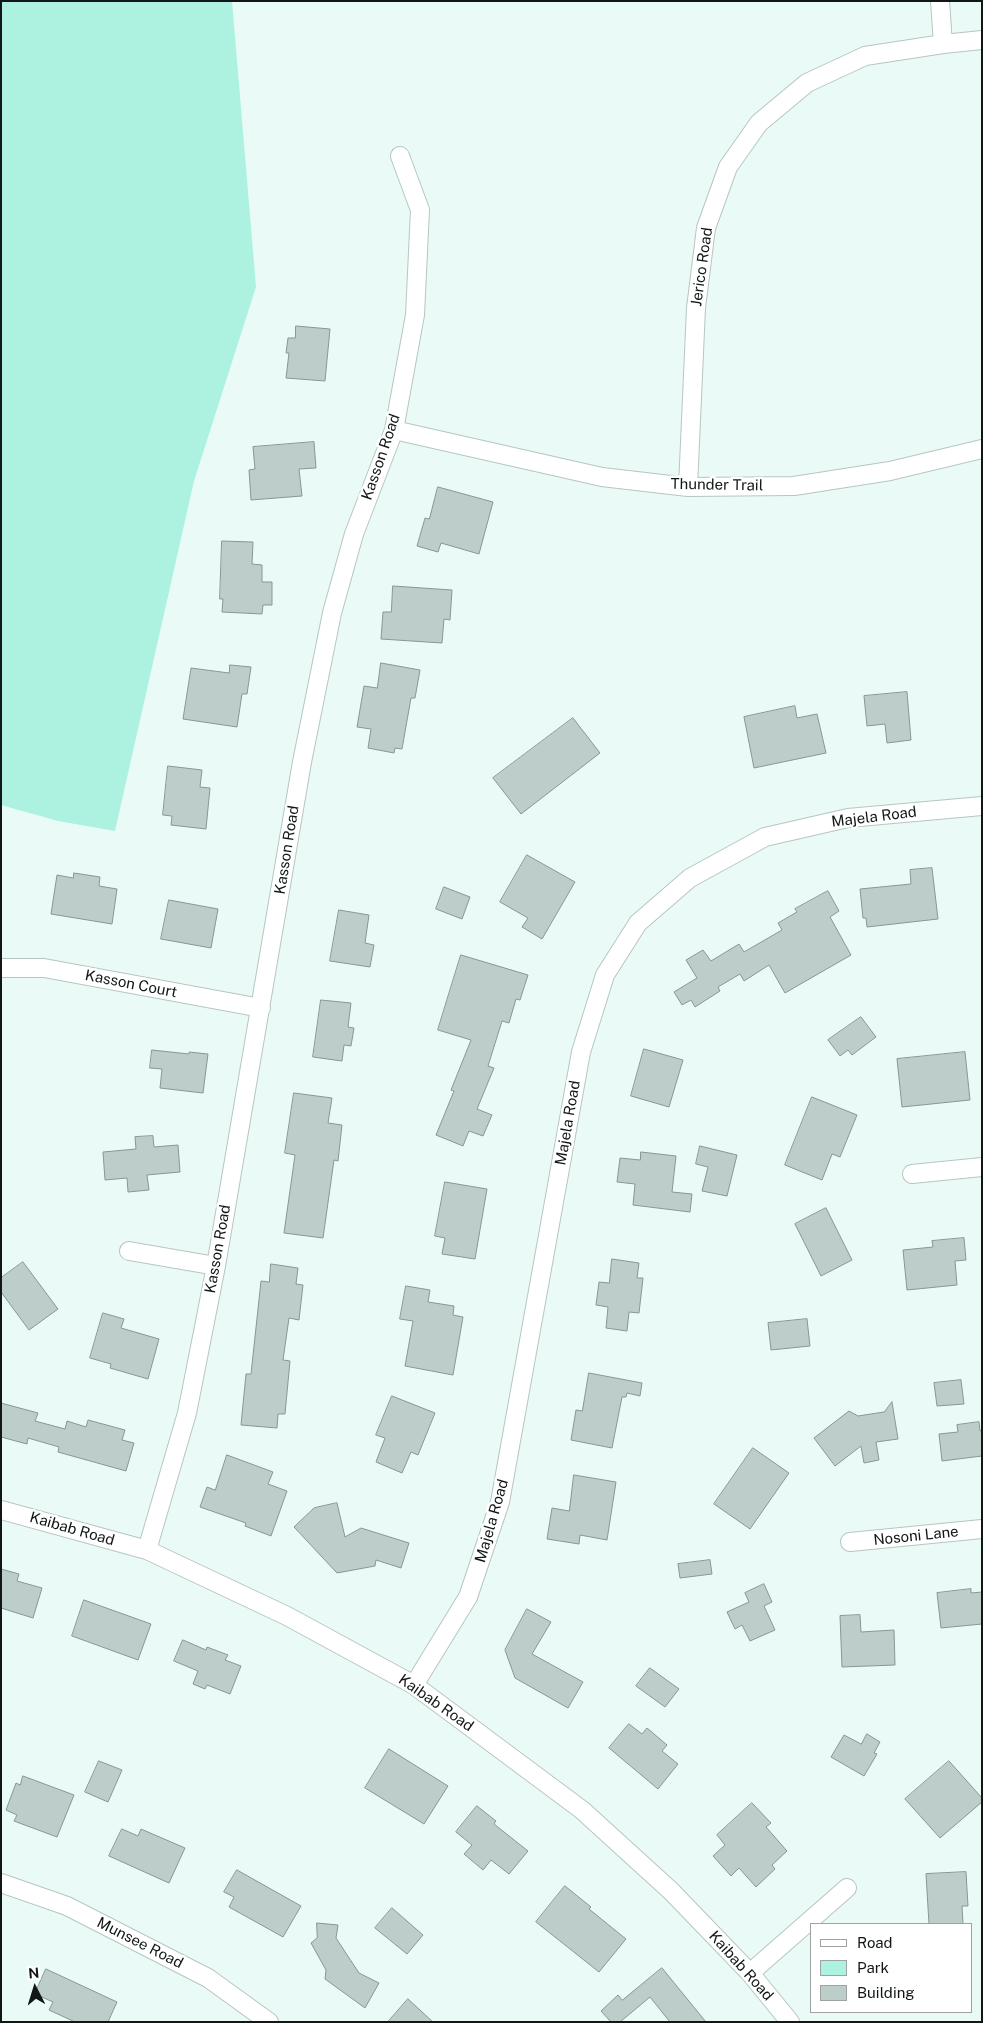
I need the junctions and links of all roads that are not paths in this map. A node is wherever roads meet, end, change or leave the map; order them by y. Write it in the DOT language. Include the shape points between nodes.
graph roads {
  1 [pos="940,1"];
  2 [pos="982,40"];
  3 [pos="943,44"];
  4 [pos="400,156"];
  5 [pos="394,430"];
  6 [pos="982,448"];
  7 [pos="688,488"];
  8 [pos="982,806"];
  9 [pos="1,968"];
  10 [pos="261,1008"];
  11 [pos="982,1167"];
  12 [pos="912,1174"];
  13 [pos="129,1251"];
  14 [pos="216,1266"];
  15 [pos="1,1510"];
  16 [pos="982,1529"];
  17 [pos="850,1542"];
  18 [pos="148,1550"];
  19 [pos="414,1685"];
  20 [pos="1,1883"];
  21 [pos="847,1888"];
  22 [pos="750,1973"];
  23 [pos="269,2022"];
  24 [pos="790,2022"];
  1 -- 3 [label="street"];
  2 -- 3 [label="street, Jerico Road"];
  3 -- 7 [label="street, Jerico Road" via="865,56 807,82 759,123 728,167 706,228 696,308"];
  4 -- 5 [label="street, Kasson Road" via="420,210 415,314"];
  5 -- 7 [label="street, Thunder Trail" via="602,477"];
  5 -- 10 [label="street, Kasson Road" via="354,534 332,613 302,762"];
  6 -- 7 [label="street, Thunder Trail" via="890,471 794,486"];
  8 -- 19 [label="street, Majela Road" via="848,818 765,837 690,878 638,923 605,975 581,1052 500,1502 468,1597"];
  9 -- 10 [label="street, Kasson Court" via="44,968"];
  10 -- 14 [label="street, Kasson Road"];
  11 -- 12 [label="street"];
  13 -- 14 [label="street"];
  14 -- 18 [label="street, Kasson Road" via="188,1413"];
  15 -- 18 [label="street, Kaibab Road"];
  16 -- 17 [label="street, Nosoni Lane"];
  18 -- 19 [label="street, Kaibab Road" via="286,1616"];
  19 -- 22 [label="street, Kaibab Road" via="582,1810 670,1890"];
  20 -- 23 [label="street, Munsee Road" via="67,1906 208,1978"];
  21 -- 22 [label="street"];
  22 -- 24 [label="street, Kaibab Road"];
}
